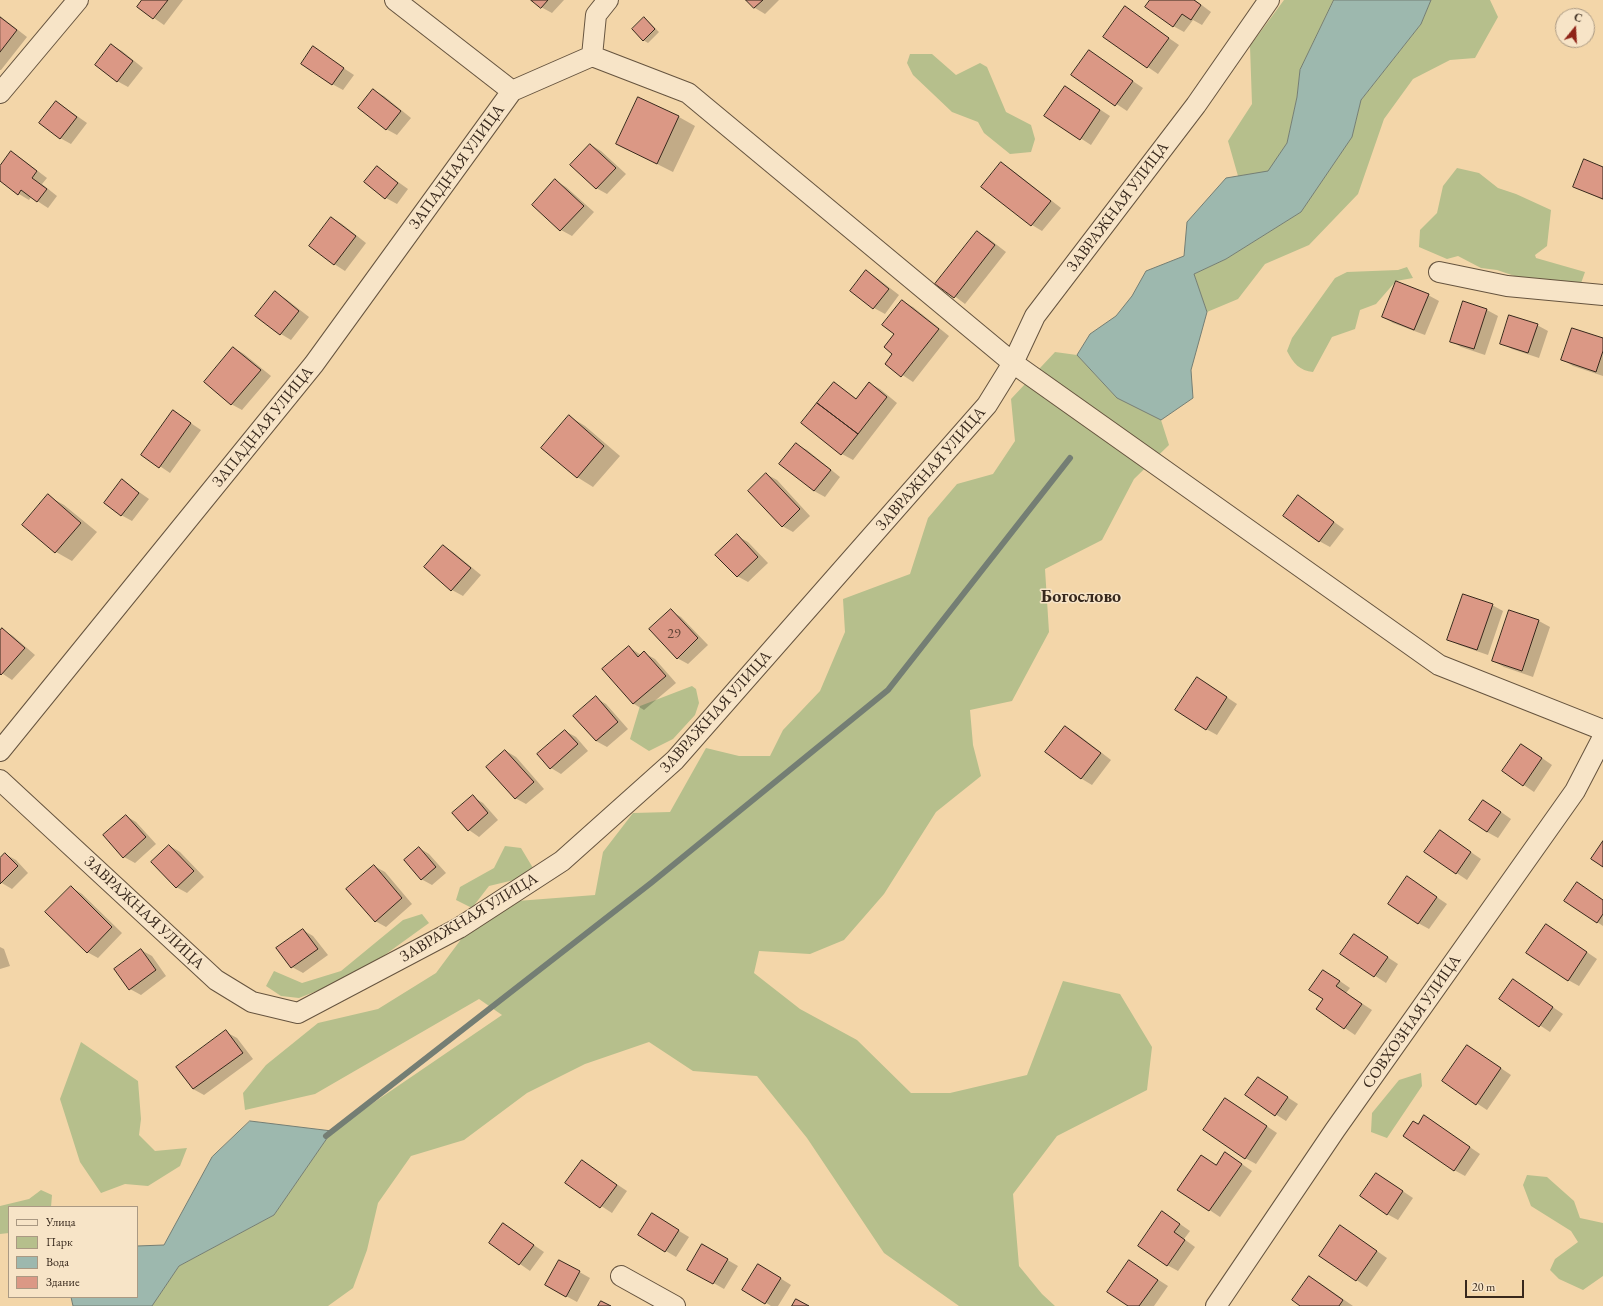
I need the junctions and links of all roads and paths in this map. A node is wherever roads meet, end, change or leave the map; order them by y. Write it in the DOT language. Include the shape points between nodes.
graph roads {
  1 [pos="78,0"];
  2 [pos="396,0"];
  3 [pos="608,0"];
  4 [pos="1269,0"];
  5 [pos="592,56"];
  6 [pos="512,91"];
  7 [pos="0,93"];
  8 [pos="1439,272"];
  9 [pos="1603,295"];
  10 [pos="1013,363"];
  11 [pos="1603,730"];
  12 [pos="1603,736"];
  13 [pos="0,751"];
  14 [pos="0,780"];
  15 [pos="621,1276"];
  16 [pos="675,1306"];
  17 [pos="1216,1306"];
  1 -- 7 [label="street"];
  2 -- 6 [label="street"];
  3 -- 5 [label="street" via="596,15"];
  4 -- 10 [label="street, ЗАВРАЖНАЯ УЛИЦА" via="1196,105 1035,316"];
  5 -- 6 [label="street"];
  5 -- 10 [label="street" via="688,93"];
  6 -- 13 [label="street, ЗАПАДНАЯ УЛИЦА" via="314,364"];
  8 -- 9 [label="street" via="1507,286"];
  10 -- 11 [label="street" via="1440,665"];
  10 -- 14 [label="street, ЗАВРАЖНАЯ УЛИЦА" via="987,405 675,760 562,862 459,928 298,1013 252,1002 216,980"];
  12 -- 17 [label="street, СОВХОЗНАЯ УЛИЦА" via="1575,791 1335,1130"];
  15 -- 16 [label="street"];
}
